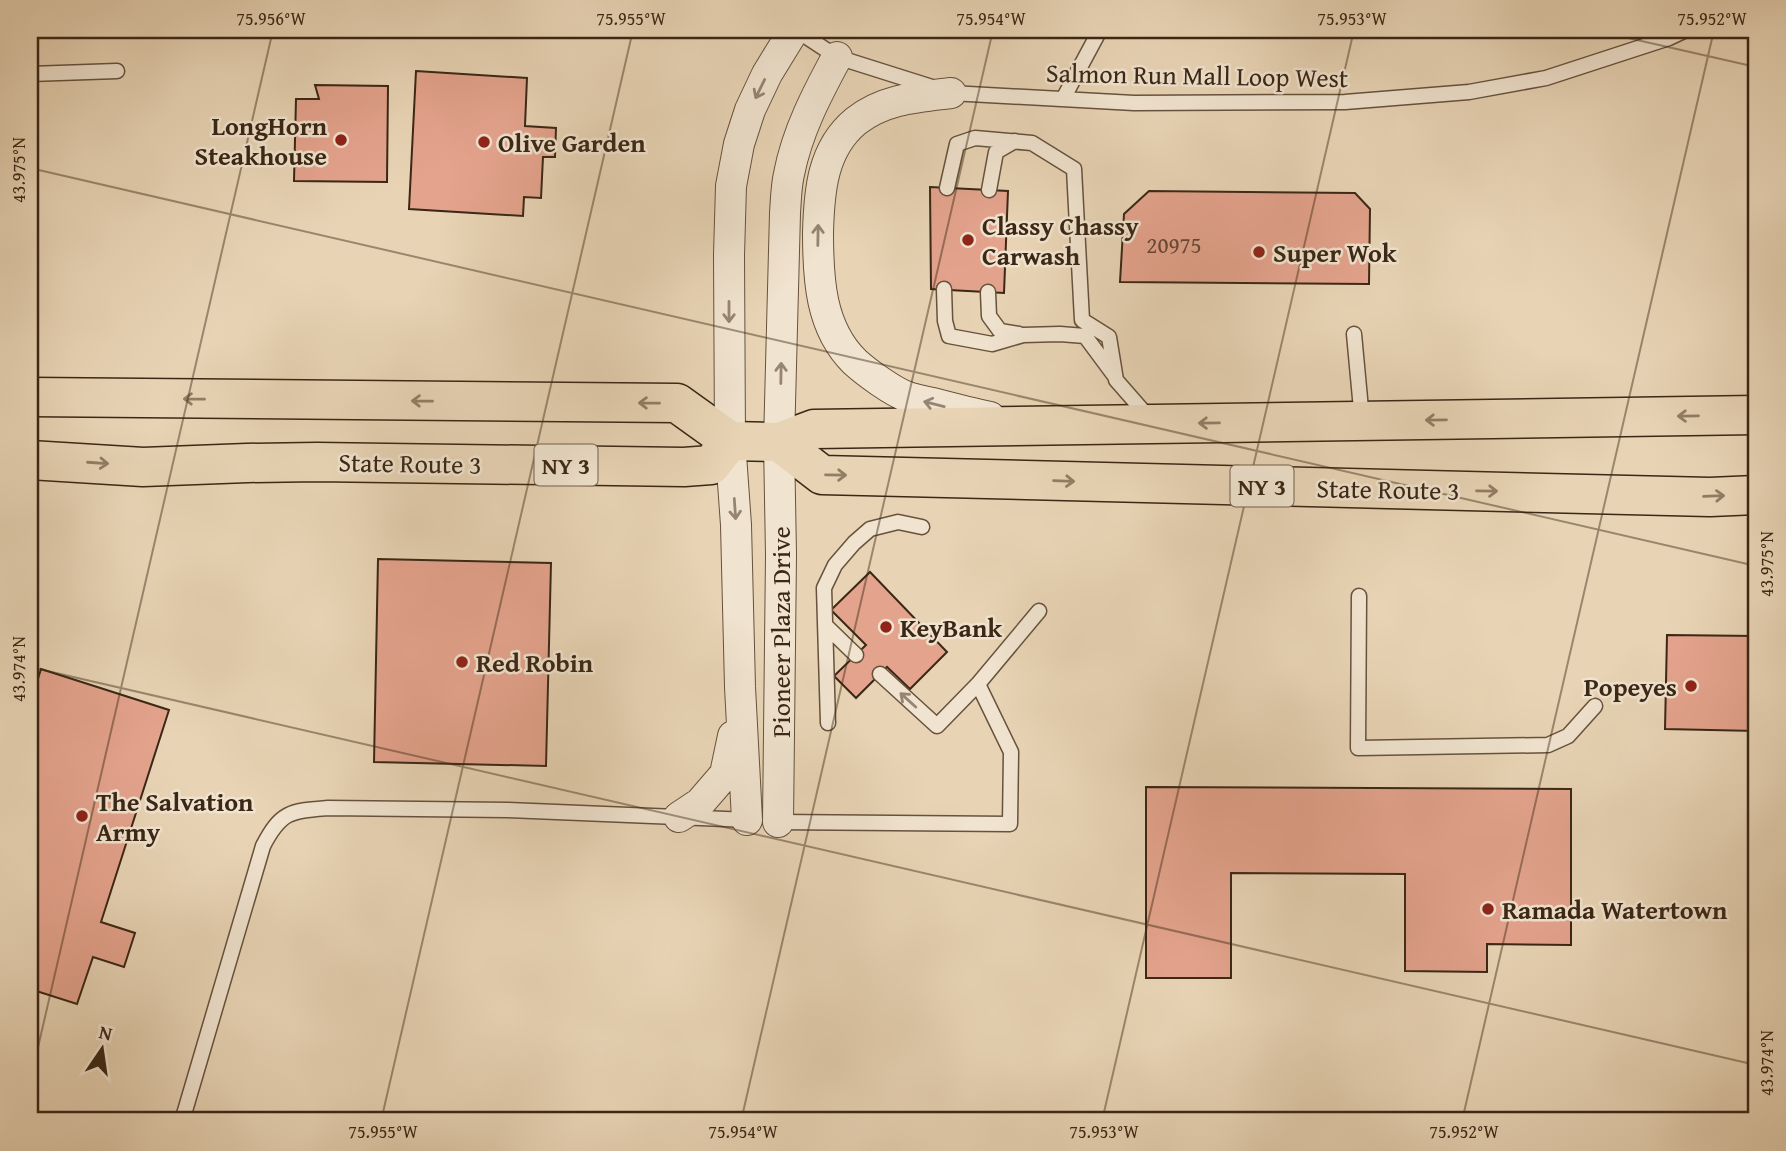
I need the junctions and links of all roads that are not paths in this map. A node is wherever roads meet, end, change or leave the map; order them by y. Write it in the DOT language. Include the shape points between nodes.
graph roads {
  1 [pos="795,30"];
  2 [pos="1100,30"];
  3 [pos="1686,30"];
  4 [pos="836,57"];
  5 [pos="117,71"];
  6 [pos="30,74"];
  7 [pos="951,93"];
  8 [pos="1063,99"];
  9 [pos="1015,141"];
  10 [pos="947,188"];
  11 [pos="989,190"];
  12 [pos="944,289"];
  13 [pos="988,292"];
  14 [pos="1354,334"];
  15 [pos="1023,335"];
  16 [pos="1116,378"];
  17 [pos="30,397"];
  18 [pos="1756,415"];
  19 [pos="1362,421"];
  20 [pos="1154,424"];
  21 [pos="1024,426"];
  22 [pos="730,441"];
  23 [pos="779,442"];
  24 [pos="30,460"];
  25 [pos="1756,495"];
  26 [pos="922,527"];
  27 [pos="1359,596"];
  28 [pos="1039,611"];
  29 [pos="825,625"];
  30 [pos="856,654"];
  31 [pos="880,674"];
  32 [pos="978,684"];
  33 [pos="740,687"];
  34 [pos="1595,706"];
  35 [pos="828,723"];
  36 [pos="679,817"];
  37 [pos="747,820"];
  38 [pos="779,822"];
  39 [pos="181,1121"];
  1 -- 4 [label="lane, Salmon Run Mall Loop West"];
  1 -- 22 [label="street, Pioneer Plaza Drive, one-way" via="750,110 731,186"];
  2 -- 8 [label="lane"];
  3 -- 8 [label="lane, Salmon Run Mall Loop West" via="1546,78 1469,92 1345,102"];
  4 -- 7 [label="lane, Salmon Run Mall Loop West"];
  23 -- 4 [label="street, Pioneer Plaza Drive, one-way" via="788,175 800,132"];
  5 -- 6 [label="lane"];
  7 -- 8 [label="lane, Salmon Run Mall Loop West"];
  21 -- 7 [label="street, one-way" via="906,397 854,361 839,342 821,297 818,202 828,159 841,138 876,108"];
  9 -- 10 [label="lane" via="975,138 957,144"];
  9 -- 11 [label="lane" via="996,152"];
  9 -- 16 [label="lane" via="1032,143 1074,169 1082,320 1109,337"];
  12 -- 15 [label="lane" via="949,336 992,344"];
  13 -- 15 [label="lane" via="989,316 1000,331"];
  14 -- 19 [label="lane"];
  15 -- 16 [label="lane" via="1084,336"];
  16 -- 20 [label="lane"];
  22 -- 17 [label="main road, one-way" via="677,403"];
  18 -- 19 [label="main road, one-way"];
  19 -- 20 [label="main road, one-way"];
  20 -- 21 [label="main road"];
  21 -- 23 [label="main road" via="814,429"];
  22 -- 23 [label="main road"];
  24 -- 22 [label="main road, State Route 3 / NY 3, one-way" via="143,467 317,462 684,467 711,465"];
  22 -- 33 [label="street, Pioneer Plaza Drive, one-way"];
  23 -- 25 [label="main road, State Route 3 / NY 3, one-way" via="822,475"];
  23 -- 38 [label="street, Pioneer Plaza Drive"];
  26 -- 29 [label="lane" via="889,524 870,529 854,543 835,565 824,588"];
  27 -- 34 [label="lane" via="1358,748 1548,745 1569,736"];
  28 -- 32 [label="lane"];
  29 -- 30 [label="lane"];
  29 -- 35 [label="lane"];
  32 -- 31 [label="lane, one-way" via="937,726"];
  32 -- 38 [label="lane" via="1011,752 1010,824"];
  33 -- 36 [label="street" via="725,774 700,803"];
  33 -- 37 [label="street, Pioneer Plaza Drive"];
  36 -- 37 [label="lane"];
  36 -- 39 [label="lane" via="346,808 307,810 278,821 263,846"];
  37 -- 38 [label="lane"];
}
